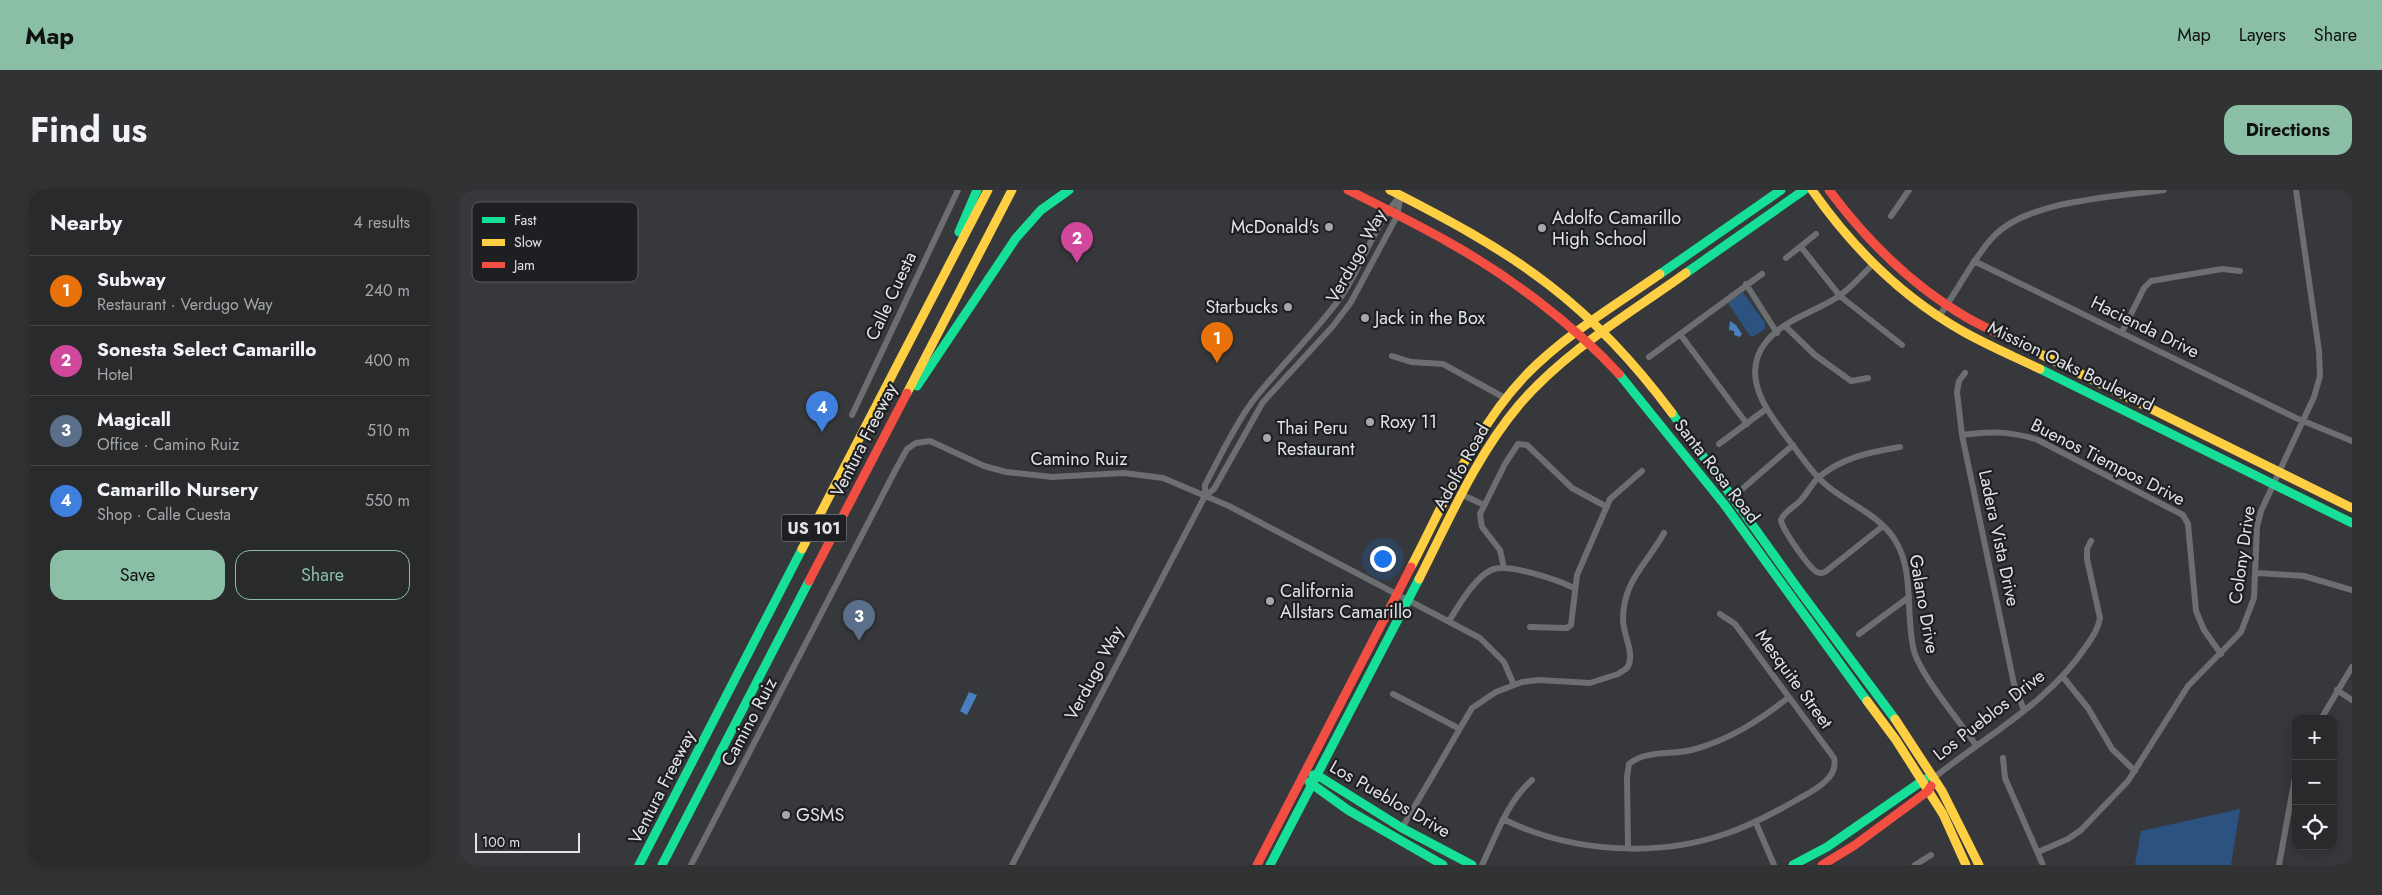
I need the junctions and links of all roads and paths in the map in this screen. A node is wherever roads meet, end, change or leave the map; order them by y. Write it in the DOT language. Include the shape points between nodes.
graph roads {
  1 [pos="958,190"];
  2 [pos="977,190"];
  3 [pos="988,190"];
  4 [pos="1012,190"];
  5 [pos="1069,190"];
  6 [pos="1348,190"];
  7 [pos="1390,190"];
  8 [pos="1781,190"];
  9 [pos="1804,190"];
  10 [pos="1812,190"];
  11 [pos="1829,190"];
  12 [pos="1909,190"];
  13 [pos="2164,190"];
  14 [pos="2296,190"];
  15 [pos="1401,196"];
  16 [pos="1387,211"];
  17 [pos="1398,216"];
  18 [pos="1891,216"];
  19 [pos="1816,234"];
  20 [pos="1800,247"];
  21 [pos="1786,258"];
  22 [pos="1974,261"];
  23 [pos="1872,265"];
  24 [pos="2240,270"];
  25 [pos="1762,274"];
  26 [pos="1746,284"];
  27 [pos="936,291"];
  28 [pos="1840,296"];
  29 [pos="1947,306"];
  30 [pos="1939,316"];
  31 [pos="1592,322"];
  32 [pos="1785,326"];
  33 [pos="1777,332"];
  34 [pos="2122,332"];
  35 [pos="1575,333"];
  36 [pos="1603,333"];
  37 [pos="1680,334"];
  38 [pos="1587,344"];
  39 [pos="1902,345"];
  40 [pos="1392,356"];
  41 [pos="1649,357"];
  42 [pos="1965,372"];
  43 [pos="1868,378"];
  44 [pos="1505,398"];
  45 [pos="1766,409"];
  46 [pos="852,415"];
  47 [pos="2303,421"];
  48 [pos="1747,424"];
  49 [pos="889,426"];
  50 [pos="1962,436"];
  51 [pos="2352,441"];
  52 [pos="1719,444"];
  53 [pos="1793,445"];
  54 [pos="1900,448"];
  55 [pos="1642,471"];
  56 [pos="2278,472"];
  57 [pos="1818,477"];
  58 [pos="2272,484"];
  59 [pos="1463,495"];
  60 [pos="1205,496"];
  61 [pos="1733,497"];
  62 [pos="1484,505"];
  63 [pos="1607,508"];
  64 [pos="2352,508"];
  65 [pos="2352,523"];
  66 [pos="1884,526"];
  67 [pos="1664,533"];
  68 [pos="2091,542"];
  69 [pos="1504,568"];
  70 [pos="2257,573"];
  71 [pos="1574,588"];
  72 [pos="2352,590"];
  73 [pos="1396,594"];
  74 [pos="1909,597"];
  75 [pos="1408,600"];
  76 [pos="1720,614"];
  77 [pos="1449,621"];
  78 [pos="1530,627"];
  79 [pos="1859,634"];
  80 [pos="2221,654"];
  81 [pos="2352,667"];
  82 [pos="2063,677"];
  83 [pos="1514,685"];
  84 [pos="2337,690"];
  85 [pos="1393,694"];
  86 [pos="1789,697"];
  87 [pos="2352,700"];
  88 [pos="2024,710"];
  89 [pos="2323,715"];
  90 [pos="1458,728"];
  91 [pos="1976,745"];
  92 [pos="2002,758"];
  93 [pos="2135,771"];
  94 [pos="1306,774"];
  95 [pos="1317,775"];
  96 [pos="1935,777"];
  97 [pos="1532,780"];
  98 [pos="1921,780"];
  99 [pos="1311,786"];
  100 [pos="1928,790"];
  101 [pos="2292,794"];
  102 [pos="1504,819"];
  103 [pos="1756,822"];
  104 [pos="1402,828"];
  105 [pos="1628,848"];
  106 [pos="2038,852"];
  107 [pos="1931,855"];
  108 [pos="639,865"];
  109 [pos="662,865"];
  110 [pos="692,865"];
  111 [pos="1012,865"];
  112 [pos="1257,865"];
  113 [pos="1270,865"];
  114 [pos="1443,865"];
  115 [pos="1472,865"];
  116 [pos="1482,865"];
  117 [pos="1774,865"];
  118 [pos="1793,865"];
  119 [pos="1822,865"];
  120 [pos="1915,865"];
  121 [pos="1966,865"];
  122 [pos="1979,865"];
  123 [pos="2043,865"];
  124 [pos="2279,865"];
  1 -- 46 [label="street, Calle Cuesta"];
  2 -- 27 [label="main road"];
  3 -- 27 [label="main road, Ventura Freeway / US 101"];
  4 -- 49 [label="main road, Ventura Freeway / US 101"];
  5 -- 49 [label="main road" via="1041,210 1016,238"];
  6 -- 16 [label="main road, Santa Rosa Road"];
  7 -- 15 [label="main road, Santa Rosa Road"];
  8 -- 31 [label="main road, Adolfo Road"];
  9 -- 36 [label="main road, Adolfo Road"];
  10 -- 23 [label="main road, Mission Oaks Boulevard" via="1838,227"];
  11 -- 29 [label="main road, Mission Oaks Boulevard" via="1867,239 1892,264"];
  12 -- 18 [label="street"];
  13 -- 22 [label="street" via="2046,208 2024,215 1998,232"];
  14 -- 47 [label="street, Colony Drive" via="2320,366 2318,386"];
  15 -- 16 [label="street, Verdugo Way"];
  15 -- 17 [label="street, Verdugo Way"];
  15 -- 31 [label="main road, Santa Rosa Road" via="1507,254"];
  16 -- 17 [label="main road, Santa Rosa Road"];
  16 -- 60 [label="street, Verdugo Way" via="1339,299 1240,420 1205,485"];
  17 -- 35 [label="main road, Santa Rosa Road" via="1481,262"];
  17 -- 60 [label="street, Verdugo Way" via="1351,302 1264,402 1214,490"];
  19 -- 20 [label="street"];
  20 -- 21 [label="street"];
  20 -- 28 [label="street"];
  22 -- 29 [label="street"];
  22 -- 34 [label="street, Hacienda Drive"];
  23 -- 28 [label="street, Galano Drive"];
  23 -- 30 [label="main road, Mission Oaks Boulevard"];
  24 -- 34 [label="street" via="2222,269 2151,281 2144,288"];
  25 -- 26 [label="street"];
  26 -- 33 [label="street"];
  26 -- 37 [label="street"];
  27 -- 108 [label="main road, Ventura Freeway / US 101"];
  28 -- 32 [label="street, Galano Drive"];
  28 -- 39 [label="street"];
  29 -- 30 [label="street"];
  29 -- 56 [label="main road, Mission Oaks Boulevard"];
  30 -- 58 [label="main road, Mission Oaks Boulevard" via="1964,332"];
  31 -- 35 [label="main road, Adolfo Road"];
  31 -- 36 [label="main road, Santa Rosa Road"];
  32 -- 33 [label="street, Galano Drive"];
  32 -- 43 [label="street" via="1815,356 1851,381"];
  33 -- 45 [label="street, Galano Drive" via="1761,350 1756,369 1756,386"];
  34 -- 47 [label="street, Hacienda Drive"];
  35 -- 38 [label="main road, Santa Rosa Road"];
  35 -- 44 [label="main road, Adolfo Road" via="1541,360"];
  36 -- 38 [label="main road, Adolfo Road"];
  36 -- 61 [label="main road, Santa Rosa Road" via="1648,382"];
  37 -- 41 [label="street"];
  37 -- 48 [label="street"];
  38 -- 59 [label="main road, Adolfo Road" via="1554,368 1519,403 1487,448"];
  38 -- 98 [label="main road, Santa Rosa Road" via="1640,397 1724,504 1896,740"];
  40 -- 44 [label="street" via="1411,362 1443,364"];
  42 -- 50 [label="street, Ladera Vista Drive" via="1956,392"];
  44 -- 73 [label="main road, Adolfo Road" via="1479,437"];
  45 -- 48 [label="street"];
  45 -- 53 [label="street, Galano Drive"];
  47 -- 51 [label="street, Hacienda Drive"];
  47 -- 56 [label="street, Colony Drive"];
  48 -- 52 [label="street"];
  49 -- 109 [label="main road, Ventura Freeway / US 101"];
  50 -- 80 [label="street, Buenos Tiempos Drive" via="2004,432 2038,440 2183,515 2188,524 2196,611 2204,630"];
  50 -- 88 [label="street, Ladera Vista Drive" via="2014,684"];
  53 -- 57 [label="street, Galano Drive"];
  53 -- 61 [label="street"];
  54 -- 57 [label="street" via="1852,457"];
  55 -- 63 [label="street" via="1613,496"];
  56 -- 58 [label="street, Colony Drive"];
  56 -- 64 [label="main road, Mission Oaks Boulevard"];
  57 -- 66 [label="street, Galano Drive"];
  57 -- 66 [label="street" via="1781,520 1786,532 1816,572 1825,572"];
  58 -- 65 [label="main road, Mission Oaks Boulevard"];
  58 -- 70 [label="street, Colony Drive" via="2257,527"];
  59 -- 62 [label="street"];
  59 -- 75 [label="main road, Adolfo Road"];
  60 -- 73 [label="street, Camino Ruiz"];
  60 -- 110 [label="street, Camino Ruiz" via="1175,482 1146,475 1027,475 984,466 935,442 922,442 907,449"];
  60 -- 111 [label="street, Verdugo Way"];
  61 -- 96 [label="main road, Santa Rosa Road"];
  62 -- 63 [label="street" via="1507,460 1517,444 1522,443 1574,490"];
  62 -- 69 [label="street" via="1481,525 1499,548"];
  63 -- 71 [label="street"];
  66 -- 74 [label="street, Galano Drive" via="1896,540 1900,551"];
  67 -- 83 [label="street" via="1628,590 1623,619 1631,654 1627,668 1590,683 1538,680"];
  68 -- 82 [label="street, Los Pueblos Drive" via="2087,559 2100,618 2099,627"];
  69 -- 71 [label="street"];
  69 -- 77 [label="street" via="1494,569 1485,575 1461,600"];
  70 -- 72 [label="street" via="2304,576"];
  70 -- 80 [label="street, Colony Drive" via="2254,598 2246,622"];
  71 -- 78 [label="street" via="1570,626"];
  73 -- 75 [label="street, Camino Ruiz"];
  73 -- 94 [label="main road, Adolfo Road"];
  74 -- 79 [label="street"];
  74 -- 91 [label="street, Galano Drive" via="1913,648 1920,664"];
  75 -- 77 [label="street, Camino Ruiz"];
  75 -- 95 [label="main road, Adolfo Road"];
  76 -- 86 [label="street, Mesquite Street" via="1735,624"];
  77 -- 83 [label="street, Camino Ruiz" via="1491,647 1508,669"];
  80 -- 93 [label="street, Colony Drive" via="2188,686"];
  81 -- 84 [label="street"];
  82 -- 88 [label="street, Los Pueblos Drive" via="2041,699"];
  82 -- 93 [label="street" via="2088,708 2112,749"];
  83 -- 90 [label="street" via="1496,692 1472,708"];
  84 -- 87 [label="street"];
  84 -- 89 [label="street"];
  85 -- 90 [label="street"];
  86 -- 103 [label="street, Mesquite Street" via="1834,758 1836,768 1814,790"];
  86 -- 105 [label="street" via="1739,732 1693,750 1644,756 1629,764"];
  88 -- 91 [label="street, Los Pueblos Drive"];
  90 -- 104 [label="street"];
  91 -- 96 [label="street, Los Pueblos Drive"];
  92 -- 106 [label="street" via="2005,778"];
  93 -- 106 [label="street, Colony Drive" via="2081,830"];
  94 -- 95 [label="main road, Los Pueblos Drive"];
  94 -- 99 [label="main road, Los Pueblos Drive"];
  94 -- 112 [label="main road, Adolfo Road"];
  95 -- 99 [label="main road, Adolfo Road"];
  95 -- 104 [label="main road, Los Pueblos Drive"];
  96 -- 98 [label="main road, Los Pueblos Drive"];
  96 -- 100 [label="main road, Los Pueblos Drive"];
  96 -- 122 [label="main road, Santa Rosa Road"];
  97 -- 102 [label="street" via="1522,789"];
  98 -- 100 [label="main road, Santa Rosa Road"];
  98 -- 118 [label="main road, Los Pueblos Drive" via="1826,847"];
  99 -- 113 [label="main road, Adolfo Road"];
  99 -- 114 [label="main road, Los Pueblos Drive"];
  100 -- 119 [label="main road, Los Pueblos Drive" via="1855,845"];
  100 -- 121 [label="main road, Santa Rosa Road" via="1943,814"];
  101 -- 124 [label="street"];
  102 -- 105 [label="street" via="1569,842"];
  102 -- 116 [label="street"];
  103 -- 105 [label="street" via="1700,841"];
  103 -- 117 [label="street"];
  104 -- 115 [label="main road, Los Pueblos Drive"];
  106 -- 123 [label="street"];
  107 -- 120 [label="street"];
}
